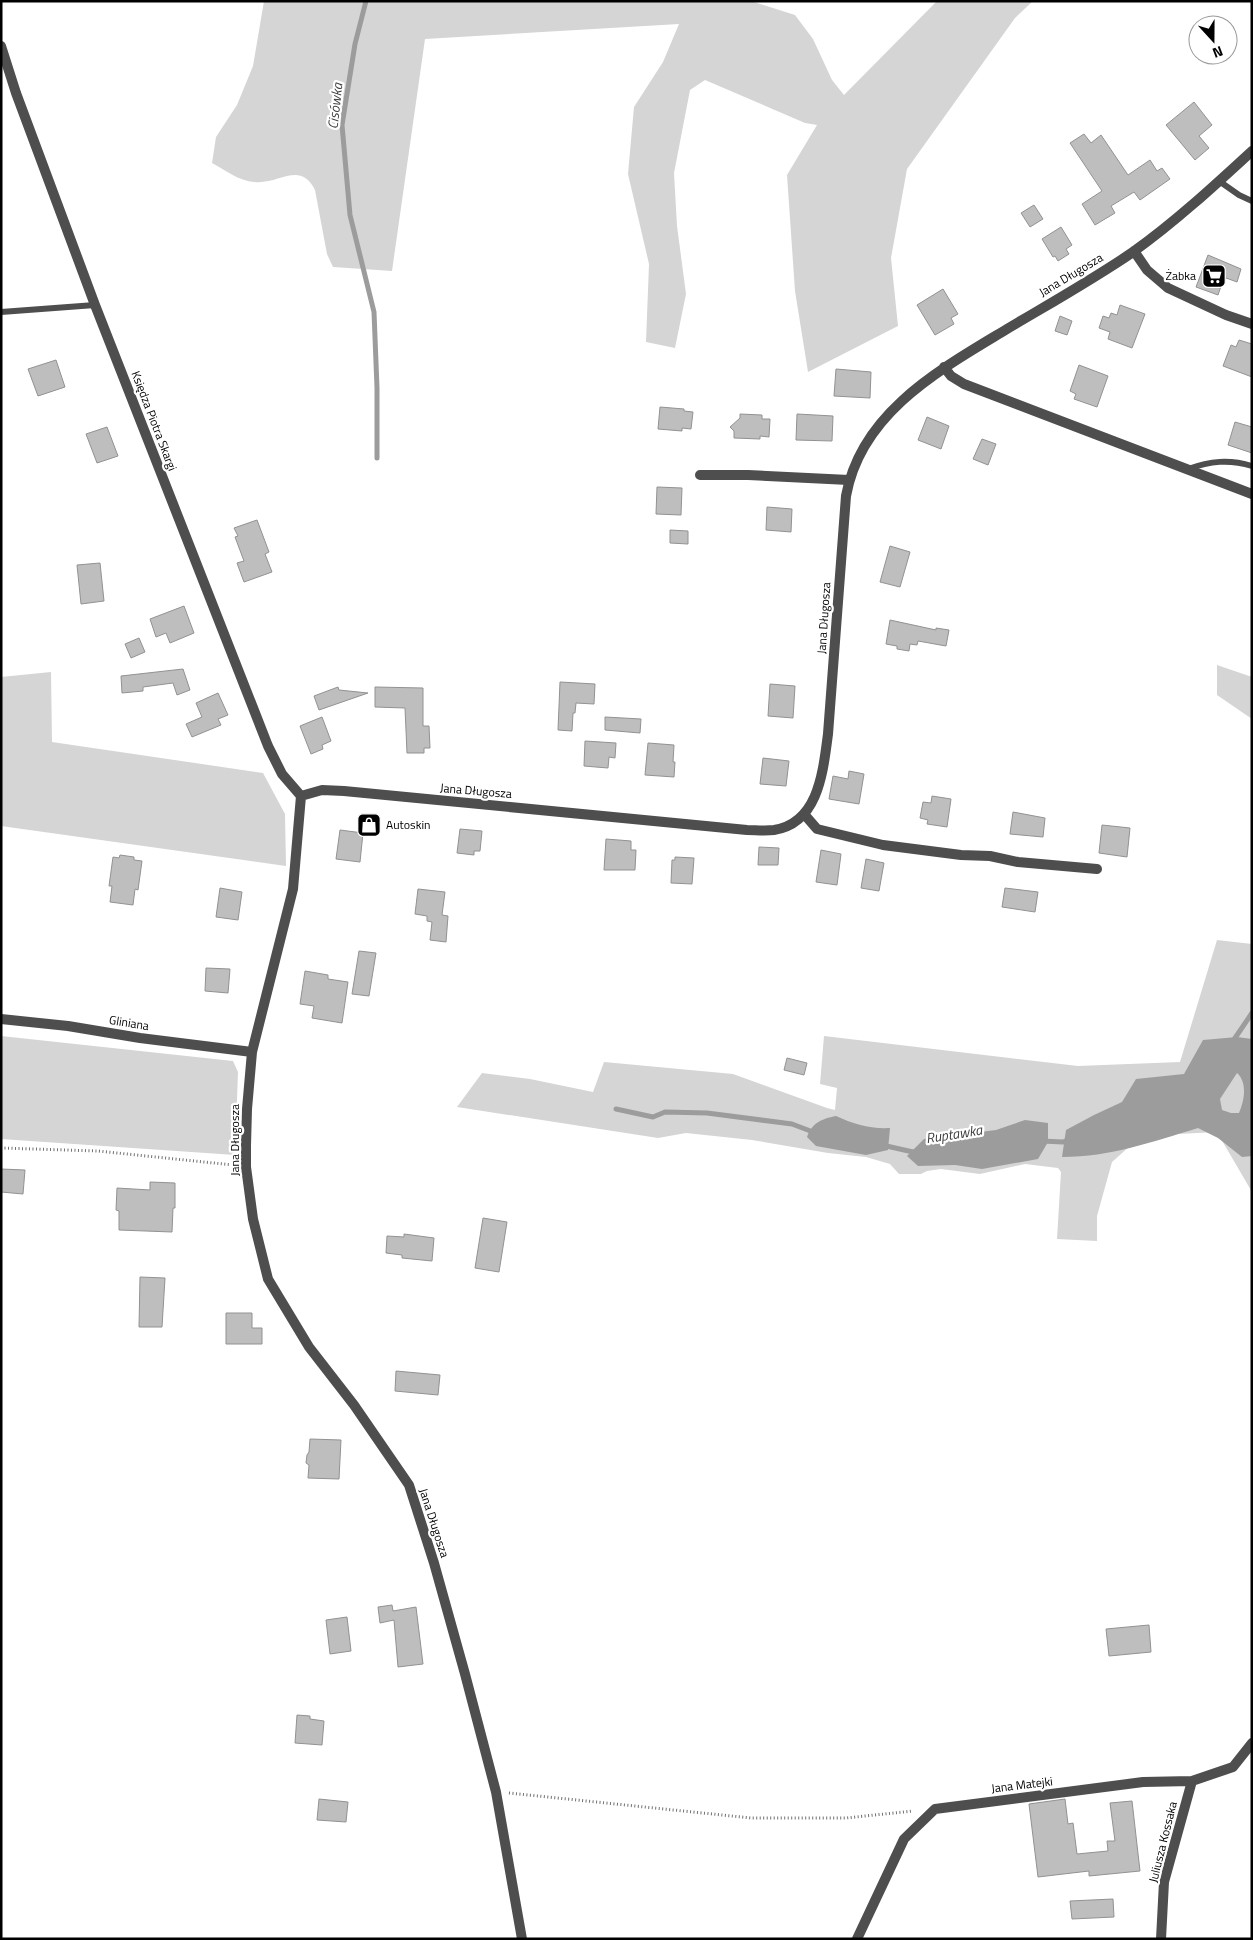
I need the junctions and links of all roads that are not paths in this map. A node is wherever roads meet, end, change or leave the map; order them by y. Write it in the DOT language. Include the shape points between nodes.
graph roads {
  1 [pos="1,46"];
  2 [pos="1252,151"];
  3 [pos="1219,181"];
  4 [pos="1252,201"];
  5 [pos="1134,251"];
  6 [pos="95,305"];
  7 [pos="1,312"];
  8 [pos="1252,324"];
  9 [pos="944,367"];
  10 [pos="1252,466"];
  11 [pos="1188,469"];
  12 [pos="700,475"];
  13 [pos="849,480"];
  14 [pos="1252,494"];
  15 [pos="301,796"];
  16 [pos="804,814"];
  17 [pos="1097,869"];
  18 [pos="1,1019"];
  19 [pos="252,1052"];
  20 [pos="1252,1743"];
  21 [pos="1192,1781"];
  22 [pos="522,1939"];
  23 [pos="857,1939"];
  24 [pos="1161,1939"];
  1 -- 6 [label="street, Księdza Piotra Skargi"];
  2 -- 3 [label="street, Jana Długosza"];
  3 -- 4 [label="lane"];
  3 -- 5 [label="street, Jana Długosza"];
  5 -- 8 [label="street" via="1148,270 1168,288"];
  5 -- 9 [label="street, Jana Długosza"];
  6 -- 7 [label="lane"];
  6 -- 15 [label="street, Księdza Piotra Skargi" via="268,746 282,774"];
  9 -- 11 [label="street" via="964,384"];
  9 -- 13 [label="street, Jana Długosza" via="919,385 886,417"];
  10 -- 11 [label="lane" via="1222,461"];
  11 -- 14 [label="street"];
  12 -- 13 [label="street"];
  13 -- 16 [label="street, Jana Długosza" via="826,747 818,788"];
  15 -- 16 [label="street, Jana Długosza" via="322,790 344,791 747,830 785,827"];
  15 -- 19 [label="street, Jana Długosza" via="293,889"];
  16 -- 17 [label="street" via="817,829 883,844"];
  18 -- 19 [label="street, Gliniana"];
  19 -- 22 [label="street, Jana Długosza" via="246,1167 253,1219 268,1279 309,1347 409,1485 442,1590 496,1792"];
  20 -- 21 [label="street, Jana Matejki" via="1233,1767"];
  21 -- 23 [label="street, Jana Matejki" via="1143,1782 935,1809 904,1839"];
  21 -- 24 [label="street, Juliusza Kossaka" via="1164,1882"];
}
